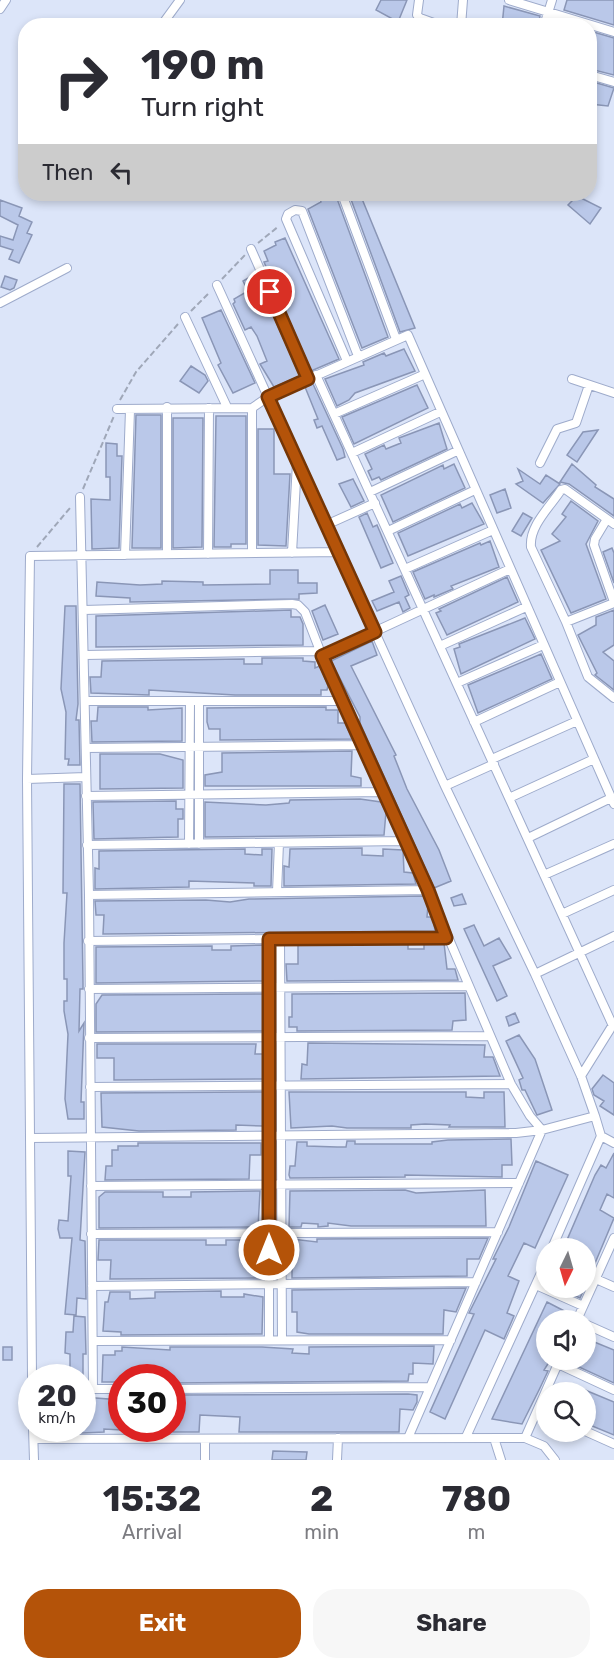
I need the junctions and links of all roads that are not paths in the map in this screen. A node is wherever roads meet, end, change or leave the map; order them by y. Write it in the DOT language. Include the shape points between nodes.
graph roads {
  1 [pos="6,0"];
  2 [pos="180,0"];
  3 [pos="419,0"];
  4 [pos="463,0"];
  5 [pos="509,0"];
  6 [pos="552,0"];
  7 [pos="0,9"];
  8 [pos="548,12"];
  9 [pos="167,18"];
  10 [pos="420,18"];
  11 [pos="462,18"];
  12 [pos="546,18"];
  13 [pos="567,18"];
  14 [pos="597,28"];
  15 [pos="614,33"];
  16 [pos="597,77"];
  17 [pos="614,82"];
  18 [pos="345,201"];
  19 [pos="251,249"];
  20 [pos="67,268"];
  21 [pos="217,285"];
  22 [pos="0,303"];
  23 [pos="185,317"];
  24 [pos="396,339"];
  25 [pos="358,356"];
  26 [pos="347,361"];
  27 [pos="423,375"];
  28 [pos="312,377"];
  29 [pos="572,379"];
  30 [pos="589,385"];
  31 [pos="614,393"];
  32 [pos="268,397"];
  33 [pos="167,407"];
  34 [pos="227,407"];
  35 [pos="209,408"];
  36 [pos="252,408"];
  37 [pos="117,409"];
  38 [pos="130,410"];
  39 [pos="440,412"];
  40 [pos="334,414"];
  41 [pos="457,451"];
  42 [pos="352,453"];
  43 [pos="297,462"];
  44 [pos="540,463"];
  45 [pos="475,490"];
  46 [pos="370,492"];
  47 [pos="80,497"];
  48 [pos="375,503"];
  49 [pos="610,521"];
  50 [pos="326,525"];
  51 [pos="492,530"];
  52 [pos="388,531"];
  53 [pos="340,552"];
  54 [pos="252,553"];
  55 [pos="292,553"];
  56 [pos="167,554"];
  57 [pos="208,554"];
  58 [pos="83,555"];
  59 [pos="125,555"];
  60 [pos="405,569"];
  61 [pos="510,569"];
  62 [pos="614,602"];
  63 [pos="526,607"];
  64 [pos="423,609"];
  65 [pos="84,610"];
  66 [pos="566,622"];
  67 [pos="375,632"];
  68 [pos="543,645"];
  69 [pos="440,646"];
  70 [pos="321,653"];
  71 [pos="85,656"];
  72 [pos="560,682"];
  73 [pos="457,683"];
  74 [pos="614,698"];
  75 [pos="85,700"];
  76 [pos="194,701"];
  77 [pos="342,701"];
  78 [pos="577,721"];
  79 [pos="474,722"];
  80 [pos="361,745"];
  81 [pos="194,747"];
  82 [pos="86,748"];
  83 [pos="594,759"];
  84 [pos="493,761"];
  85 [pos="86,777"];
  86 [pos="27,779"];
  87 [pos="445,786"];
  88 [pos="382,792"];
  89 [pos="189,795"];
  90 [pos="199,795"];
  91 [pos="86,796"];
  92 [pos="509,798"];
  93 [pos="613,801"];
  94 [pos="528,838"];
  95 [pos="404,841"];
  96 [pos="279,843"];
  97 [pos="189,844"];
  98 [pos="199,844"];
  99 [pos="614,844"];
  100 [pos="87,845"];
  101 [pos="544,875"];
  102 [pos="428,890"];
  103 [pos="614,890"];
  104 [pos="277,892"];
  105 [pos="89,895"];
  106 [pos="562,914"];
  107 [pos="614,936"];
  108 [pos="446,938"];
  109 [pos="269,939"];
  110 [pos="280,939"];
  111 [pos="88,941"];
  112 [pos="579,952"];
  113 [pos="535,974"];
  114 [pos="468,986"];
  115 [pos="269,987"];
  116 [pos="280,987"];
  117 [pos="89,989"];
  118 [pos="614,1024"];
  119 [pos="269,1036"];
  120 [pos="281,1036"];
  121 [pos="490,1036"];
  122 [pos="89,1038"];
  123 [pos="581,1076"];
  124 [pos="511,1084"];
  125 [pos="269,1086"];
  126 [pos="281,1086"];
  127 [pos="90,1087"];
  128 [pos="595,1116"];
  129 [pos="542,1130"];
  130 [pos="601,1136"];
  131 [pos="90,1137"];
  132 [pos="269,1137"];
  133 [pos="281,1137"];
  134 [pos="30,1138"];
  135 [pos="614,1143"];
  136 [pos="519,1183"];
  137 [pos="269,1185"];
  138 [pos="281,1185"];
  139 [pos="91,1186"];
  140 [pos="498,1232"];
  141 [pos="269,1233"];
  142 [pos="282,1233"];
  143 [pos="92,1234"];
  144 [pos="556,1238"];
  145 [pos="614,1238"];
  146 [pos="596,1279"];
  147 [pos="476,1282"];
  148 [pos="269,1284"];
  149 [pos="282,1284"];
  150 [pos="536,1285"];
  151 [pos="92,1286"];
  152 [pos="614,1287"];
  153 [pos="565,1298"];
  154 [pos="587,1298"];
  155 [pos="583,1306"];
  156 [pos="581,1310"];
  157 [pos="596,1329"];
  158 [pos="614,1337"];
  159 [pos="269,1340"];
  160 [pos="282,1340"];
  161 [pos="451,1340"];
  162 [pos="93,1341"];
  163 [pos="32,1364"];
  164 [pos="93,1364"];
  165 [pos="576,1370"];
  166 [pos="430,1387"];
  167 [pos="186,1389"];
  168 [pos="614,1390"];
  169 [pos="536,1421"];
  170 [pos="596,1436"];
  171 [pos="408,1437"];
  172 [pos="466,1437"];
  173 [pos="338,1438"];
  174 [pos="494,1438"];
  175 [pos="525,1438"];
  176 [pos="96,1439"];
  177 [pos="205,1440"];
  178 [pos="34,1442"];
  179 [pos="614,1444"];
  180 [pos="34,1460"];
  181 [pos="204,1460"];
  182 [pos="337,1460"];
  183 [pos="501,1460"];
  184 [pos="555,1460"];
  1 -- 7 [label="street"];
  2 -- 9 [label="street"];
  3 -- 10 [label="street"];
  4 -- 11 [label="street"];
  5 -- 8 [label="street"];
  6 -- 8 [label="street"];
  8 -- 12 [label="street"];
  8 -- 13 [label="street"];
  14 -- 15 [label="street"];
  16 -- 17 [label="street"];
  18 -- 24 [label="street"];
  19 -- 28 [label="street"];
  20 -- 22 [label="street"];
  21 -- 32 [label="street"];
  23 -- 34 [label="street"];
  24 -- 25 [label="street"];
  24 -- 27 [label="street" via="408,335"];
  25 -- 26 [label="street"];
  25 -- 26 [label="street" via="302,211 295,210 286,219"];
  26 -- 28 [label="street"];
  27 -- 39 [label="street"];
  27 -- 40 [label="street"];
  28 -- 32 [label="street"];
  28 -- 40 [label="street"];
  29 -- 30 [label="street"];
  30 -- 31 [label="street"];
  30 -- 44 [label="street" via="576,423 557,429"];
  32 -- 36 [label="street"];
  32 -- 43 [label="street"];
  33 -- 35 [label="street"];
  33 -- 38 [label="street"];
  33 -- 56 [label="street"];
  34 -- 35 [label="street"];
  34 -- 36 [label="street"];
  35 -- 57 [label="street"];
  36 -- 54 [label="street"];
  37 -- 38 [label="street"];
  38 -- 59 [label="street"];
  39 -- 41 [label="street"];
  39 -- 42 [label="street"];
  40 -- 42 [label="street"];
  41 -- 45 [label="street"];
  41 -- 46 [label="street"];
  42 -- 46 [label="street"];
  43 -- 50 [label="street"];
  43 -- 55 [label="street"];
  45 -- 51 [label="street"];
  45 -- 52 [label="street"];
  46 -- 48 [label="street"];
  47 -- 58 [label="street"];
  48 -- 50 [label="street"];
  48 -- 52 [label="street"];
  49 -- 62 [label="street" via="594,542"];
  49 -- 66 [label="street" via="565,489 532,531 531,547"];
  50 -- 53 [label="street"];
  51 -- 60 [label="street"];
  51 -- 61 [label="street"];
  52 -- 60 [label="street"];
  53 -- 55 [label="street"];
  53 -- 67 [label="street"];
  54 -- 55 [label="street"];
  54 -- 57 [label="street"];
  56 -- 57 [label="street"];
  56 -- 59 [label="street"];
  58 -- 59 [label="street"];
  58 -- 65 [label="street"];
  58 -- 86 [label="street" via="30,556"];
  60 -- 64 [label="street"];
  61 -- 63 [label="street"];
  61 -- 64 [label="street"];
  62 -- 66 [label="street"];
  63 -- 68 [label="street"];
  63 -- 69 [label="street"];
  64 -- 67 [label="street"];
  64 -- 69 [label="street"];
  65 -- 70 [label="street" via="298,605 305,612"];
  65 -- 71 [label="street"];
  66 -- 74 [label="street" via="588,677"];
  67 -- 70 [label="street"];
  67 -- 87 [label="street"];
  68 -- 72 [label="street"];
  68 -- 73 [label="street"];
  69 -- 73 [label="street"];
  70 -- 71 [label="street"];
  70 -- 77 [label="street"];
  71 -- 75 [label="street"];
  72 -- 78 [label="street"];
  72 -- 79 [label="street"];
  73 -- 79 [label="street"];
  75 -- 76 [label="street"];
  75 -- 82 [label="street"];
  76 -- 77 [label="street"];
  76 -- 81 [label="street"];
  77 -- 80 [label="street"];
  78 -- 83 [label="street"];
  78 -- 84 [label="street"];
  79 -- 84 [label="street"];
  80 -- 81 [label="street"];
  80 -- 88 [label="street"];
  81 -- 82 [label="street"];
  81 -- 89 [label="street"];
  81 -- 90 [label="street"];
  82 -- 85 [label="street"];
  83 -- 92 [label="street"];
  83 -- 93 [label="street"];
  84 -- 87 [label="street"];
  84 -- 92 [label="street"];
  85 -- 86 [label="street"];
  85 -- 91 [label="street"];
  86 -- 134 [label="street"];
  87 -- 113 [label="street"];
  88 -- 90 [label="street"];
  88 -- 95 [label="street"];
  89 -- 90 [label="street"];
  89 -- 91 [label="street"];
  89 -- 97 [label="street"];
  90 -- 98 [label="street"];
  91 -- 100 [label="street"];
  92 -- 94 [label="street"];
  93 -- 94 [label="street"];
  94 -- 101 [label="street"];
  95 -- 96 [label="street"];
  95 -- 102 [label="street"];
  96 -- 98 [label="street"];
  96 -- 104 [label="street"];
  97 -- 98 [label="street"];
  97 -- 100 [label="street"];
  99 -- 101 [label="street"];
  100 -- 105 [label="street"];
  101 -- 106 [label="street"];
  102 -- 104 [label="street"];
  102 -- 108 [label="street"];
  103 -- 106 [label="street"];
  104 -- 105 [label="street"];
  105 -- 111 [label="street"];
  106 -- 112 [label="street"];
  107 -- 112 [label="street"];
  108 -- 110 [label="street"];
  108 -- 114 [label="street"];
  109 -- 110 [label="street"];
  109 -- 111 [label="street"];
  109 -- 115 [label="street"];
  110 -- 116 [label="street"];
  111 -- 117 [label="street"];
  112 -- 113 [label="street"];
  112 -- 118 [label="street"];
  113 -- 123 [label="street"];
  114 -- 116 [label="street"];
  114 -- 121 [label="street"];
  115 -- 116 [label="street"];
  115 -- 117 [label="street"];
  115 -- 119 [label="street"];
  116 -- 120 [label="street"];
  117 -- 122 [label="street"];
  118 -- 123 [label="street"];
  119 -- 120 [label="street"];
  119 -- 122 [label="street"];
  119 -- 125 [label="street"];
  120 -- 121 [label="street"];
  120 -- 126 [label="street"];
  121 -- 124 [label="street"];
  122 -- 127 [label="street"];
  123 -- 128 [label="street"];
  124 -- 126 [label="street"];
  124 -- 129 [label="street"];
  125 -- 126 [label="street"];
  125 -- 127 [label="street"];
  125 -- 132 [label="street"];
  126 -- 133 [label="street"];
  127 -- 131 [label="street"];
  128 -- 129 [label="street"];
  128 -- 130 [label="street"];
  129 -- 133 [label="street"];
  129 -- 136 [label="street"];
  130 -- 135 [label="street"];
  130 -- 144 [label="street"];
  131 -- 132 [label="street"];
  131 -- 134 [label="street"];
  131 -- 139 [label="street"];
  132 -- 133 [label="street"];
  132 -- 137 [label="street"];
  133 -- 138 [label="street"];
  134 -- 163 [label="street"];
  136 -- 138 [label="street"];
  136 -- 140 [label="street"];
  137 -- 138 [label="street"];
  137 -- 139 [label="street"];
  137 -- 141 [label="street"];
  138 -- 142 [label="street"];
  139 -- 143 [label="street"];
  140 -- 142 [label="street"];
  140 -- 147 [label="street"];
  141 -- 142 [label="street"];
  141 -- 143 [label="street"];
  141 -- 148 [label="street"];
  142 -- 149 [label="street"];
  143 -- 151 [label="street"];
  145 -- 146 [label="street"];
  146 -- 152 [label="street"];
  147 -- 149 [label="street"];
  147 -- 161 [label="street"];
  148 -- 149 [label="street"];
  148 -- 151 [label="street"];
  148 -- 159 [label="street"];
  149 -- 160 [label="street"];
  150 -- 172 [label="street"];
  151 -- 162 [label="street"];
  153 -- 155 [label="street"];
  154 -- 155 [label="street"];
  155 -- 156 [label="street"];
  157 -- 158 [label="street"];
  159 -- 160 [label="street"];
  159 -- 162 [label="street"];
  160 -- 161 [label="street"];
  161 -- 166 [label="street"];
  162 -- 164 [label="street"];
  165 -- 168 [label="street"];
  166 -- 167 [label="street"];
  166 -- 171 [label="street"];
  169 -- 175 [label="street"];
  170 -- 179 [label="street"];
  171 -- 172 [label="street"];
  171 -- 173 [label="street"];
  172 -- 174 [label="street"];
  173 -- 177 [label="street"];
  173 -- 182 [label="street"];
  174 -- 175 [label="street"];
  174 -- 183 [label="street"];
  175 -- 184 [label="street" via="544,1446"];
  176 -- 177 [label="street"];
  177 -- 181 [label="street"];
  178 -- 180 [label="street"];
}
